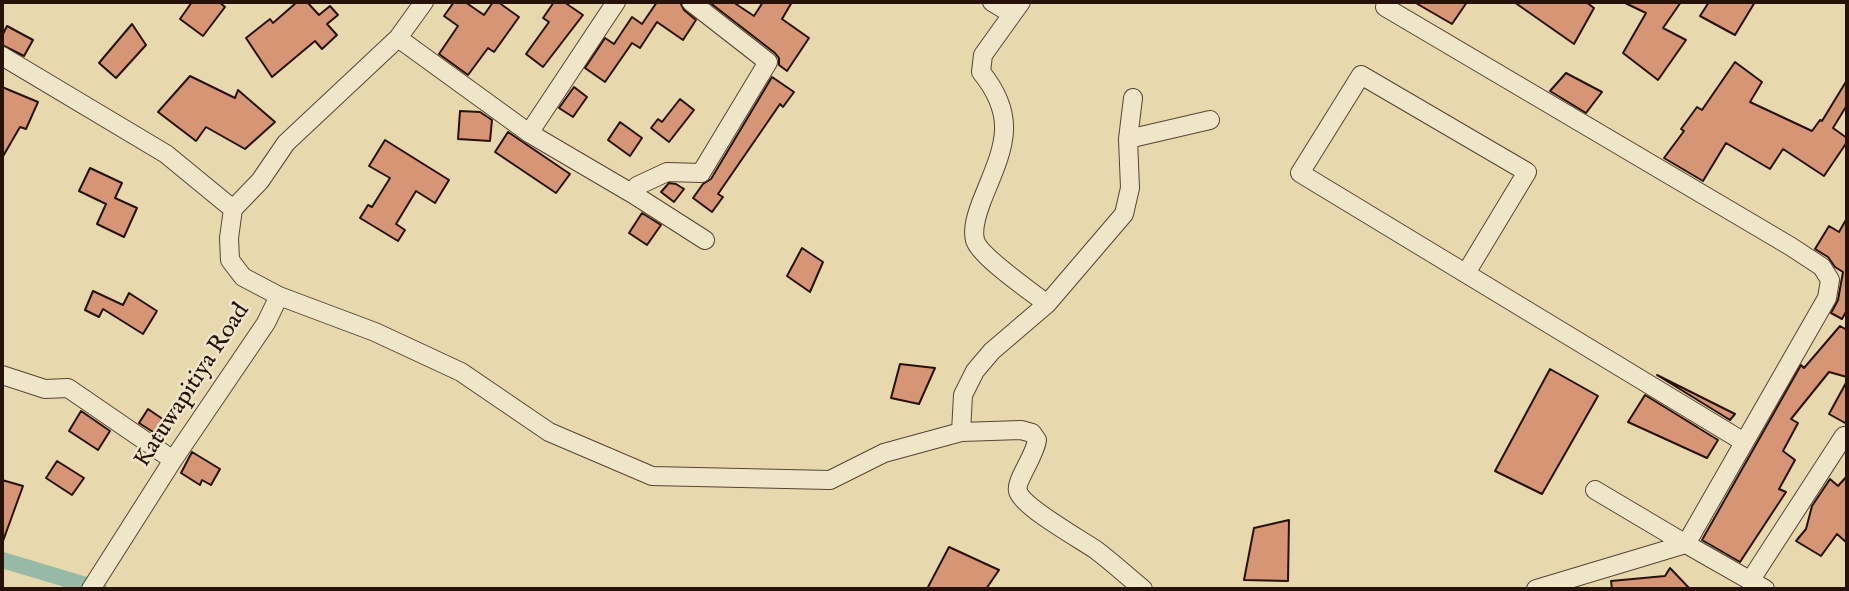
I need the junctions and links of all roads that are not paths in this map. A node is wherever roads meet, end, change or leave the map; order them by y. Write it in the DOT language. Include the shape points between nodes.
graph roads {
  1 [pos="424,2"];
  2 [pos="616,2"];
  3 [pos="691,2"];
  4 [pos="992,2"];
  5 [pos="1016,8"];
  6 [pos="1385,8"];
  7 [pos="398,38"];
  8 [pos="2,56"];
  9 [pos="1133,98"];
  10 [pos="1210,120"];
  11 [pos="529,134"];
  12 [pos="1128,139"];
  13 [pos="633,194"];
  14 [pos="233,209"];
  15 [pos="705,240"];
  16 [pos="1466,273"];
  17 [pos="279,296"];
  18 [pos="1047,304"];
  19 [pos="2,375"];
  20 [pos="961,432"];
  21 [pos="1847,439"];
  22 [pos="1744,442"];
  23 [pos="173,460"];
  24 [pos="1595,490"];
  25 [pos="1686,544"];
  26 [pos="1758,585"];
  27 [pos="92,589"];
  28 [pos="1143,589"];
  29 [pos="1536,589"];
  1 -- 7 [label="street"];
  2 -- 11 [label="street"];
  3 -- 13 [label="street" via="768,62 701,173 667,172 637,186"];
  4 -- 5 [label="street"];
  5 -- 18 [label="street" via="983,55 981,72 1003,113 1005,140 975,220 975,241 986,256"];
  6 -- 22 [label="street" via="1822,267 1830,279 1827,298"];
  7 -- 11 [label="street"];
  7 -- 14 [label="street" via="286,143 260,181"];
  8 -- 14 [label="street" via="166,154"];
  9 -- 12 [label="street"];
  10 -- 12 [label="street"];
  11 -- 13 [label="street"];
  12 -- 18 [label="street" via="1130,188 1124,214"];
  13 -- 15 [label="street"];
  14 -- 17 [label="street, Katuwapitiya Road" via="230,260 243,277"];
  16 -- 16 [label="street" via="1300,173 1362,75 1527,172"];
  16 -- 22 [label="street"];
  17 -- 20 [label="street" via="375,332 461,372 549,432 652,476 830,480 884,453"];
  17 -- 23 [label="street, Katuwapitiya Road" via="267,323"];
  18 -- 20 [label="street" via="975,371 963,395"];
  19 -- 23 [label="street" via="45,389 68,388"];
  20 -- 28 [label="street" via="1031,433 1037,440 1035,453 1019,479 1018,490 1026,503"];
  21 -- 26 [label="street" via="1844,436"];
  22 -- 25 [label="street"];
  23 -- 27 [label="street, Katuwapitiya Road"];
  24 -- 25 [label="street"];
  25 -- 26 [label="street"];
  25 -- 29 [label="street"];
}
